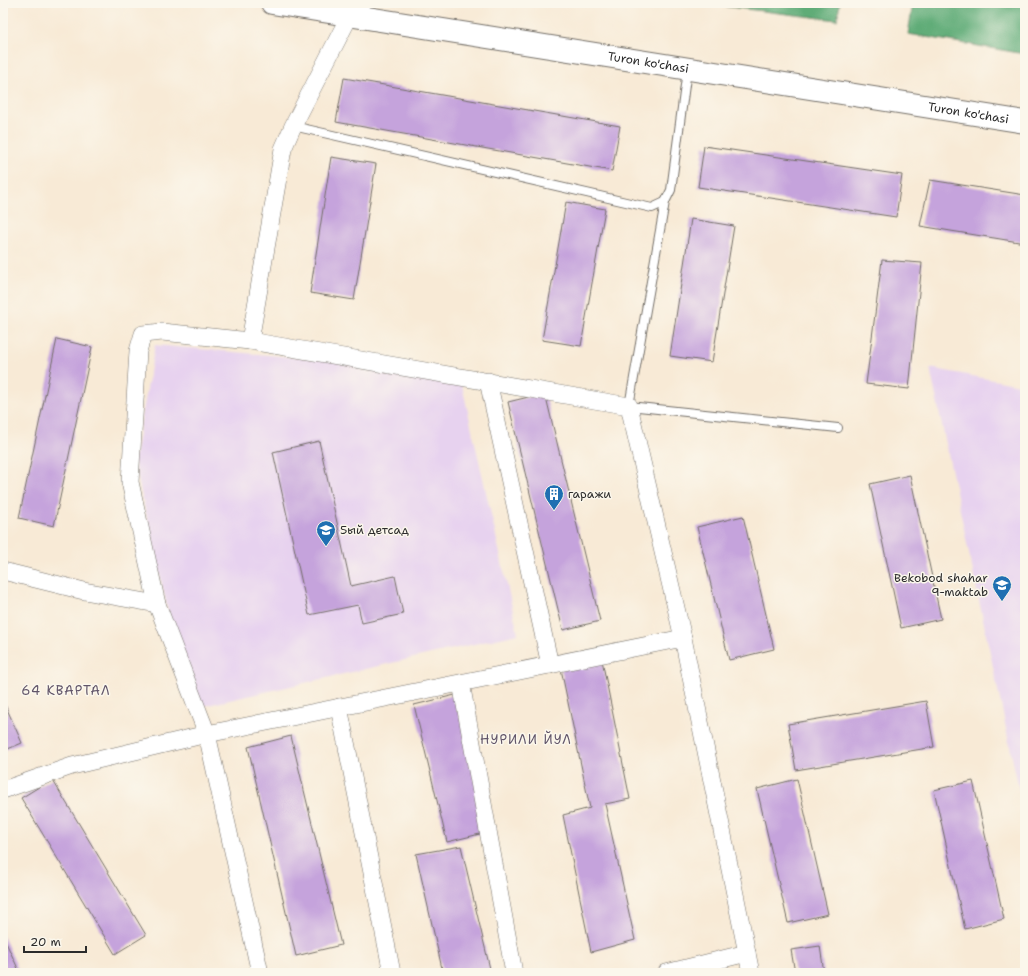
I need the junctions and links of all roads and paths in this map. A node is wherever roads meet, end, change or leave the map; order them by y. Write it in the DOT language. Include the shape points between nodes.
graph roads {
  1 [pos="272,3"];
  2 [pos="313,6"];
  3 [pos="350,15"];
  4 [pos="687,69"];
  5 [pos="1025,122"];
  6 [pos="293,126"];
  7 [pos="665,202"];
  8 [pos="250,342"];
  9 [pos="488,381"];
  10 [pos="629,406"];
  11 [pos="838,428"];
  12 [pos="3,571"];
  13 [pos="157,604"];
  14 [pos="683,638"];
  15 [pos="550,665"];
  16 [pos="461,683"];
  17 [pos="339,707"];
  18 [pos="207,734"];
  19 [pos="3,790"];
  20 [pos="747,954"];
  21 [pos="260,973"];
  22 [pos="392,973"];
  23 [pos="514,973"];
  24 [pos="666,973"];
  25 [pos="751,973"];
  1 -- 2 [label="street, Turon ko'chasi"];
  2 -- 3 [label="street, Turon ko'chasi"];
  3 -- 4 [label="street, Turon ko'chasi"];
  3 -- 6 [label="street"];
  4 -- 5 [label="street, Turon ko'chasi"];
  4 -- 7 [label="lane" via="670,190"];
  6 -- 7 [label="lane" via="652,208"];
  6 -- 8 [label="street" via="283,149"];
  7 -- 10 [label="lane"];
  8 -- 9 [label="street"];
  8 -- 13 [label="street" via="162,332 143,334 138,351 130,482"];
  9 -- 10 [label="street"];
  9 -- 15 [label="street"];
  10 -- 11 [label="lane"];
  10 -- 14 [label="street"];
  12 -- 13 [label="street" via="84,591"];
  13 -- 18 [label="street"];
  14 -- 15 [label="street"];
  14 -- 20 [label="street"];
  15 -- 16 [label="street"];
  16 -- 17 [label="street"];
  16 -- 23 [label="street"];
  17 -- 18 [label="street"];
  17 -- 22 [label="street"];
  18 -- 19 [label="street" via="72,766"];
  18 -- 21 [label="street"];
  20 -- 24 [label="street"];
  20 -- 25 [label="street"];
}
